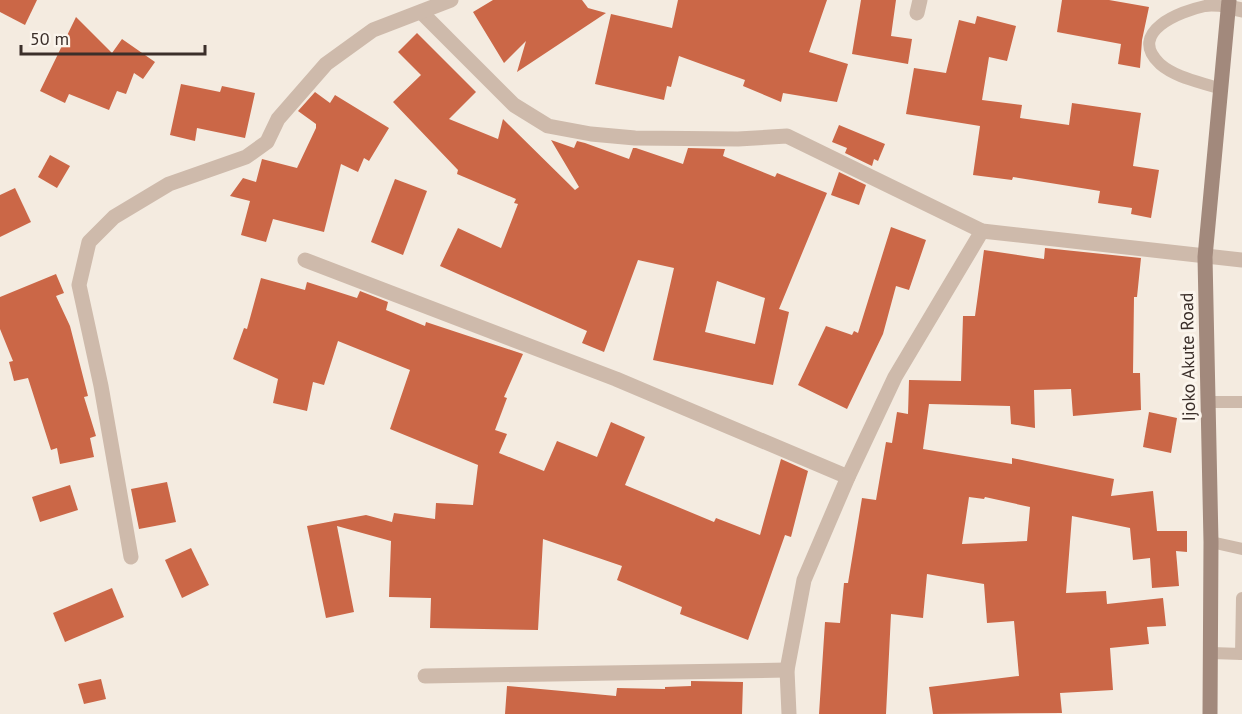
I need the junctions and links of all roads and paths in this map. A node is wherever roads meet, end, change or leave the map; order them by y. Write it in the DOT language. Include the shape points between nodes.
graph roads {
  1 [pos="451,0"];
  2 [pos="1233,6"];
  3 [pos="421,12"];
  4 [pos="1221,89"];
  5 [pos="982,231"];
  6 [pos="1205,257"];
  7 [pos="305,260"];
  8 [pos="1242,260"];
  9 [pos="1208,402"];
  10 [pos="1242,402"];
  11 [pos="848,477"];
  12 [pos="1211,542"];
  13 [pos="1242,549"];
  14 [pos="131,557"];
  15 [pos="1242,598"];
  16 [pos="1211,653"];
  17 [pos="1241,654"];
  18 [pos="787,670"];
  19 [pos="424,676"];
  20 [pos="789,714"];
  21 [pos="1210,714"];
  1 -- 3 [label="street"];
  2 -- 4 [label="main road, Ijoko Akute Road"];
  2 -- 4 [label="lane" via="1208,5 1179,13 1156,27 1150,40 1159,63 1178,75"];
  3 -- 5 [label="street" via="514,105 548,126 634,138 787,136"];
  3 -- 14 [label="street" via="373,30 326,64 278,119 267,142 246,158 169,184 114,217 88,242 79,285"];
  4 -- 6 [label="main road, Ijoko Akute Road"];
  5 -- 6 [label="street"];
  5 -- 11 [label="street" via="895,377"];
  6 -- 8 [label="street"];
  6 -- 9 [label="main road, Ijoko Akute Road"];
  7 -- 11 [label="street" via="605,375"];
  9 -- 10 [label="lane"];
  9 -- 12 [label="main road, Ijoko Akute Road"];
  11 -- 18 [label="street" via="804,580"];
  12 -- 13 [label="lane"];
  12 -- 16 [label="main road, Ijoko Akute Road"];
  15 -- 17 [label="lane"];
  16 -- 17 [label="lane"];
  16 -- 21 [label="main road, Ijoko Akute Road"];
  18 -- 19 [label="street"];
  18 -- 20 [label="street"];
}
